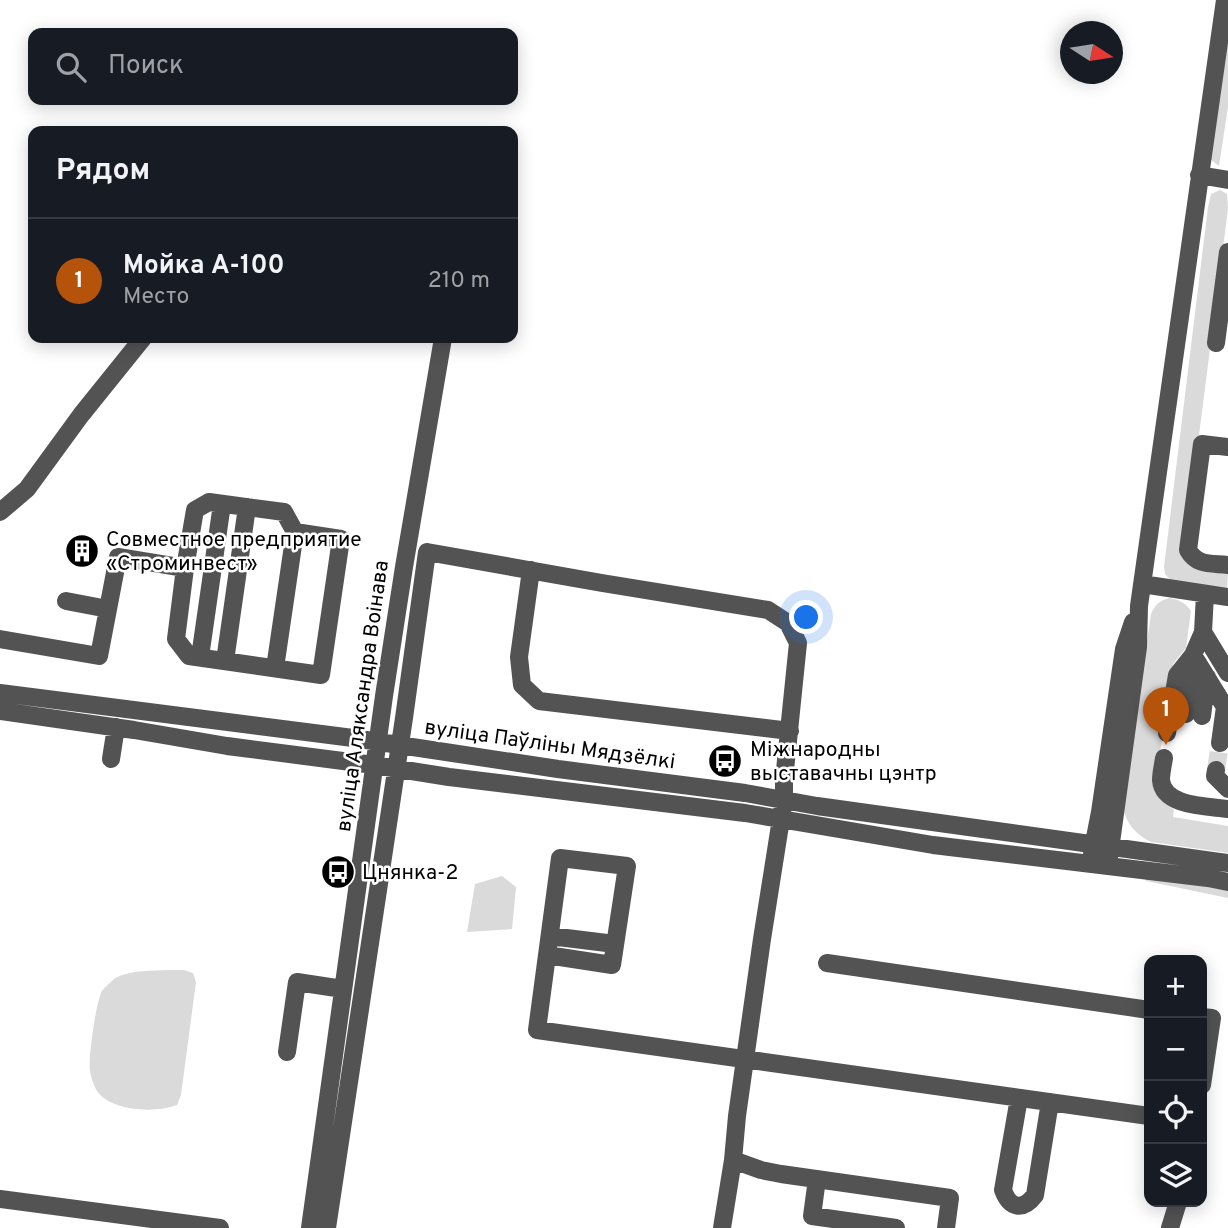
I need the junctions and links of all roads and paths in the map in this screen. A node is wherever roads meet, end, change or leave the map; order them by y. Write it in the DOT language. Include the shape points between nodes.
graph roads {
  1 [pos="1225,0"];
  2 [pos="1199,175"];
  3 [pos="1228,180"];
  4 [pos="1228,252"];
  5 [pos="139,343"];
  6 [pos="442,343"];
  7 [pos="1216,343"];
  8 [pos="1228,447"];
  9 [pos="222,503"];
  10 [pos="247,507"];
  11 [pos="0,512"];
  12 [pos="295,532"];
  13 [pos="1228,565"];
  14 [pos="185,568"];
  15 [pos="531,570"];
  16 [pos="1142,584"];
  17 [pos="1205,594"];
  18 [pos="1228,597"];
  19 [pos="66,601"];
  20 [pos="108,609"];
  21 [pos="1203,632"];
  22 [pos="0,639"];
  23 [pos="200,657"];
  24 [pos="225,661"];
  25 [pos="1199,664"];
  26 [pos="275,668"];
  27 [pos="1228,673"];
  28 [pos="0,694"];
  29 [pos="1227,708"];
  30 [pos="0,711"];
  31 [pos="1194,715"];
  32 [pos="116,727"];
  33 [pos="790,731"];
  34 [pos="1167,733"];
  35 [pos="378,742"];
  36 [pos="1220,743"];
  37 [pos="400,745"];
  38 [pos="111,758"];
  39 [pos="1164,758"];
  40 [pos="374,765"];
  41 [pos="396,768"];
  42 [pos="784,800"];
  43 [pos="1228,809"];
  44 [pos="781,819"];
  45 [pos="1102,845"];
  46 [pos="1228,863"];
  47 [pos="1099,865"];
  48 [pos="1228,882"];
  49 [pos="550,936"];
  50 [pos="615,944"];
  51 [pos="547,955"];
  52 [pos="827,964"];
  53 [pos="343,989"];
  54 [pos="1144,1009"];
  55 [pos="1207,1018"];
  56 [pos="287,1052"];
  57 [pos="746,1060"];
  58 [pos="1203,1081"];
  59 [pos="1019,1098"];
  60 [pos="1050,1102"];
  61 [pos="1144,1115"];
  62 [pos="733,1160"];
  63 [pos="817,1179"];
  64 [pos="325,1182"];
  65 [pos="0,1199"];
  66 [pos="1176,1207"];
  67 [pos="220,1228"];
  68 [pos="310,1228"];
  69 [pos="327,1228"];
  70 [pos="722,1228"];
  71 [pos="896,1228"];
  72 [pos="946,1228"];
  73 [pos="1170,1228"];
  1 -- 2 [label="street"];
  2 -- 3 [label="street"];
  2 -- 16 [label="street"];
  4 -- 7 [label="street"];
  5 -- 11 [label="street" via="27,489"];
  6 -- 35 [label="street, вуліца Аляксандра Воінава"];
  8 -- 13 [label="street" via="1202,444 1188,550 1198,562"];
  9 -- 10 [label="street"];
  9 -- 14 [label="street" via="209,502 195,510"];
  9 -- 23 [label="street"];
  10 -- 12 [label="street" via="284,512"];
  10 -- 24 [label="street"];
  12 -- 26 [label="street"];
  12 -- 26 [label="street" via="341,539 329,621 321,675"];
  14 -- 20 [label="street" via="118,557"];
  14 -- 23 [label="street" via="176,639 189,656"];
  15 -- 33 [label="street" via="768,610 788,623 798,643"];
  15 -- 33 [label="street" via="519,657 522,685 539,701"];
  15 -- 37 [label="street, вуліца Аляксандра Воінава" via="428,552"];
  16 -- 17 [label="street"];
  16 -- 45 [label="street" via="1138,647"];
  17 -- 18 [label="street"];
  17 -- 21 [label="street"];
  19 -- 20 [label="street"];
  20 -- 22 [label="street" via="99,656"];
  21 -- 25 [label="street"];
  21 -- 27 [label="street"];
  23 -- 24 [label="street"];
  24 -- 26 [label="street"];
  25 -- 29 [label="street"];
  25 -- 31 [label="street"];
  25 -- 34 [label="street" via="1177,674"];
  28 -- 35 [label="street, вуліца Паўліны Мядзёлкі"];
  29 -- 36 [label="street"];
  30 -- 32 [label="street, вуліца Паўліны Мядзёлкі"];
  32 -- 38 [label="street"];
  32 -- 40 [label="street, вуліца Паўліны Мядзёлкі"];
  33 -- 42 [label="street"];
  35 -- 37 [label="street, вуліца Паўліны Мядзёлкі"];
  35 -- 40 [label="street, вуліца Аляксандра Воінава"];
  37 -- 41 [label="street, вуліца Аляксандра Воінава"];
  37 -- 42 [label="street, вуліца Паўліны Мядзёлкі"];
  39 -- 43 [label="street" via="1161,782 1167,794 1176,801"];
  40 -- 41 [label="street, вуліца Паўліны Мядзёлкі"];
  40 -- 53 [label="street, вуліца Аляксандра Воінава"];
  41 -- 44 [label="street, вуліца Паўліны Мядзёлкі"];
  41 -- 64 [label="street, вуліца Аляксандра Воінава"];
  42 -- 44 [label="street"];
  42 -- 45 [label="street, вуліца Паўліны Мядзёлкі"];
  44 -- 47 [label="street, вуліца Паўліны Мядзёлкі" via="933,845"];
  44 -- 57 [label="street"];
  45 -- 46 [label="street, вуліца Паўліны Мядзёлкі"];
  45 -- 47 [label="street"];
  47 -- 48 [label="street, вуліца Паўліны Мядзёлкі"];
  49 -- 50 [label="street"];
  49 -- 50 [label="street" via="561,858 627,866"];
  49 -- 51 [label="street"];
  50 -- 51 [label="street" via="612,965"];
  51 -- 57 [label="street" via="537,1030"];
  52 -- 54 [label="street"];
  53 -- 56 [label="street" via="297,982"];
  53 -- 64 [label="street, вуліца Аляксандра Воінава"];
  55 -- 58 [label="street" via="1212,1018"];
  57 -- 59 [label="street"];
  57 -- 62 [label="street"];
  59 -- 60 [label="street"];
  59 -- 60 [label="street" via="1003,1191 1012,1205 1029,1203 1035,1195"];
  60 -- 61 [label="street"];
  62 -- 63 [label="street" via="761,1170"];
  62 -- 70 [label="street"];
  63 -- 71 [label="street" via="812,1216"];
  63 -- 72 [label="street" via="950,1198"];
  64 -- 68 [label="street, вуліца Аляксандра Воінава"];
  64 -- 69 [label="street, вуліца Аляксандра Воінава"];
  65 -- 67 [label="street"];
  66 -- 73 [label="street"];
}
